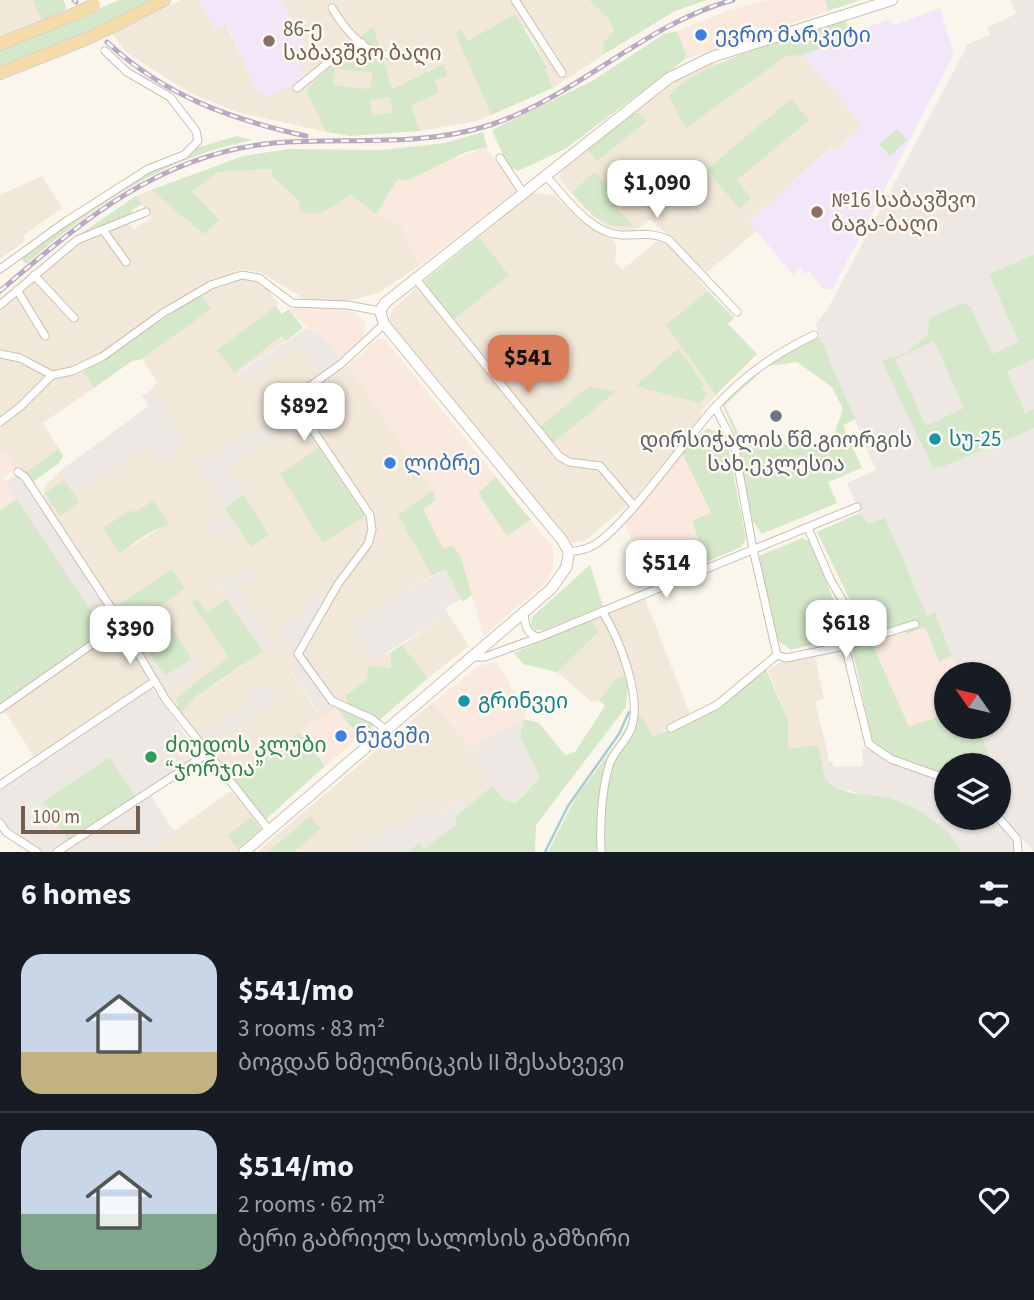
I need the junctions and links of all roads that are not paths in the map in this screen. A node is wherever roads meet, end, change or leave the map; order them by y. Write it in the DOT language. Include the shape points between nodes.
graph roads {
  1 [pos="164,0"];
  2 [pos="515,0"];
  3 [pos="892,0"];
  4 [pos="99,3"];
  5 [pos="332,8"];
  6 [pos="362,43"];
  7 [pos="0,44"];
  8 [pos="105,51"];
  9 [pos="388,55"];
  10 [pos="0,73"];
  11 [pos="562,73"];
  12 [pos="297,88"];
  13 [pos="500,159"];
  14 [pos="545,175"];
  15 [pos="523,193"];
  16 [pos="146,212"];
  17 [pos="103,230"];
  18 [pos="126,262"];
  19 [pos="0,269"];
  20 [pos="34,275"];
  21 [pos="415,278"];
  22 [pos="17,290"];
  23 [pos="0,305"];
  24 [pos="380,311"];
  25 [pos="737,312"];
  26 [pos="75,318"];
  27 [pos="384,324"];
  28 [pos="814,335"];
  29 [pos="45,336"];
  30 [pos="0,354"];
  31 [pos="52,375"];
  32 [pos="715,407"];
  33 [pos="0,422"];
  34 [pos="18,472"];
  35 [pos="634,506"];
  36 [pos="856,507"];
  37 [pos="808,528"];
  38 [pos="753,549"];
  39 [pos="569,552"];
  40 [pos="524,611"];
  41 [pos="602,611"];
  42 [pos="121,624"];
  43 [pos="915,624"];
  44 [pos="540,637"];
  45 [pos="865,639"];
  46 [pos="845,646"];
  47 [pos="777,655"];
  48 [pos="469,657"];
  49 [pos="155,681"];
  50 [pos="0,709"];
  51 [pos="671,727"];
  52 [pos="384,729"];
  53 [pos="207,754"];
  54 [pos="934,774"];
  55 [pos="0,785"];
  56 [pos="0,823"];
  57 [pos="269,830"];
  58 [pos="1009,830"];
  59 [pos="37,852"];
  60 [pos="57,852"];
  61 [pos="244,852"];
  62 [pos="601,852"];
  63 [pos="1018,852"];
  1 -- 10 [label="main road, bridge" via="86,39"];
  2 -- 11 [label="street"];
  3 -- 14 [label="main road" via="687,68"];
  4 -- 7 [label="main road, bridge"];
  5 -- 6 [label="street" via="343,27"];
  6 -- 9 [label="street"];
  6 -- 12 [label="street" via="335,57"];
  8 -- 19 [label="street" via="127,72 170,97 198,136 193,147 148,169"];
  13 -- 15 [label="street"];
  14 -- 15 [label="main road"];
  14 -- 25 [label="street" via="602,230 619,235 658,234 668,240"];
  15 -- 21 [label="main road"];
  16 -- 17 [label="street"];
  17 -- 18 [label="street"];
  17 -- 20 [label="street" via="68,247"];
  20 -- 22 [label="street"];
  20 -- 26 [label="street"];
  21 -- 24 [label="main road"];
  21 -- 35 [label="street" via="559,456 600,466"];
  22 -- 23 [label="street"];
  22 -- 29 [label="street"];
  24 -- 27 [label="main road"];
  24 -- 31 [label="street" via="292,303 259,278 234,276 163,313 94,361"];
  27 -- 39 [label="main road"];
  27 -- 52 [label="street" via="341,364 292,399 370,515 372,530 298,654 332,701"];
  28 -- 32 [label="street" via="767,359"];
  30 -- 31 [label="street" via="20,358"];
  31 -- 33 [label="street"];
  32 -- 35 [label="street"];
  32 -- 38 [label="street" via="734,444"];
  34 -- 42 [label="street"];
  35 -- 39 [label="street" via="592,547"];
  36 -- 37 [label="street"];
  37 -- 38 [label="street"];
  37 -- 45 [label="street" via="830,579"];
  38 -- 41 [label="street"];
  38 -- 47 [label="street"];
  39 -- 40 [label="main road" via="566,568 551,589"];
  40 -- 44 [label="street" via="526,627"];
  40 -- 48 [label="main road"];
  41 -- 44 [label="street"];
  41 -- 62 [label="street" via="627,667 633,716 631,729 609,765 600,818"];
  42 -- 49 [label="street"];
  42 -- 50 [label="street"];
  43 -- 45 [label="street"];
  44 -- 48 [label="street" via="485,657"];
  45 -- 46 [label="street"];
  46 -- 47 [label="street" via="786,658"];
  46 -- 54 [label="street" via="869,744 891,759"];
  47 -- 51 [label="street" via="717,705"];
  48 -- 52 [label="main road"];
  49 -- 53 [label="street"];
  49 -- 55 [label="street"];
  52 -- 57 [label="main road"];
  53 -- 57 [label="street"];
  53 -- 60 [label="street"];
  56 -- 59 [label="street"];
  57 -- 61 [label="main road"];
  58 -- 63 [label="street" via="1017,839"];
}
